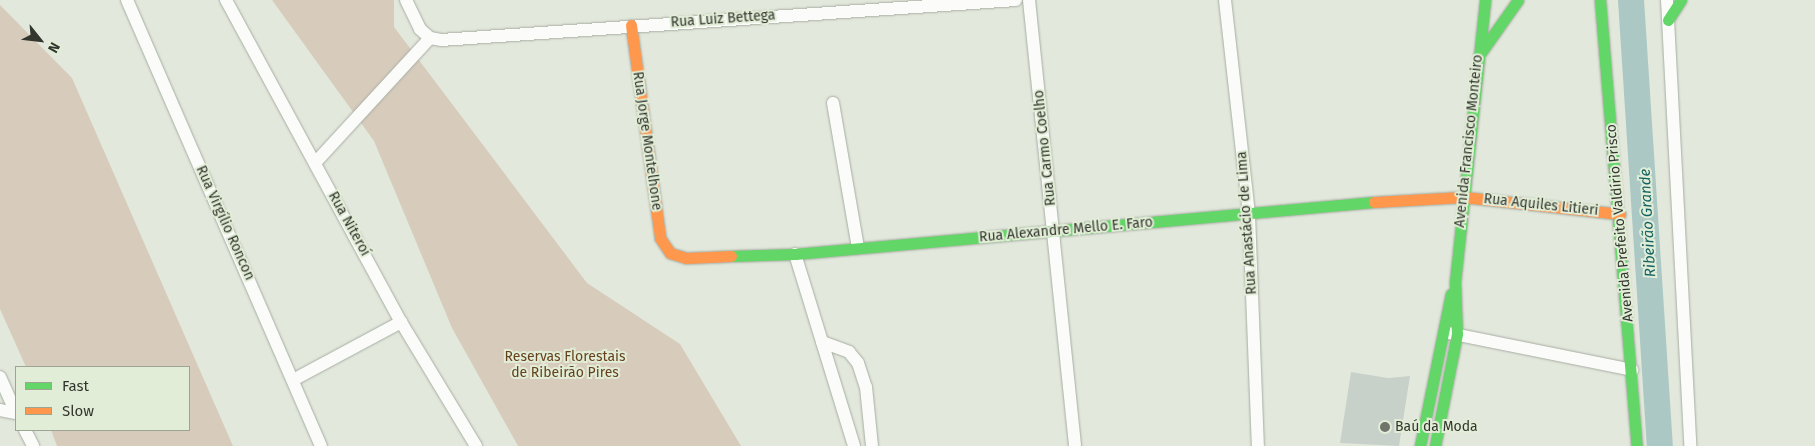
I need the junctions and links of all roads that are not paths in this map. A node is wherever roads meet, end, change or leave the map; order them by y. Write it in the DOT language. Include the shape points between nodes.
graph roads {
  1 [pos="127,0"];
  2 [pos="226,0"];
  3 [pos="406,0"];
  4 [pos="1016,0"];
  5 [pos="1029,0"];
  6 [pos="1225,0"];
  7 [pos="1485,0"];
  8 [pos="1518,0"];
  9 [pos="1600,0"];
  10 [pos="1667,0"];
  11 [pos="1681,0"];
  12 [pos="1668,20"];
  13 [pos="631,26"];
  14 [pos="430,38"];
  15 [pos="1478,58"];
  16 [pos="833,103"];
  17 [pos="315,163"];
  18 [pos="1463,197"];
  19 [pos="1620,214"];
  20 [pos="1249,216"];
  21 [pos="1055,231"];
  22 [pos="858,247"];
  23 [pos="670,254"];
  24 [pos="795,254"];
  25 [pos="1455,282"];
  26 [pos="401,322"];
  27 [pos="1442,332"];
  28 [pos="1457,334"];
  29 [pos="822,342"];
  30 [pos="1632,370"];
  31 [pos="0,377"];
  32 [pos="293,380"];
  33 [pos="0,410"];
  34 [pos="15,411"];
  35 [pos="15,413"];
  36 [pos="25,431"];
  37 [pos="33,446"];
  38 [pos="322,446"];
  39 [pos="476,446"];
  40 [pos="854,446"];
  41 [pos="872,446"];
  42 [pos="1075,446"];
  43 [pos="1258,446"];
  44 [pos="1420,446"];
  45 [pos="1435,446"];
  46 [pos="1637,446"];
  47 [pos="1690,446"];
  1 -- 32 [label="street, Rua Virgílio Roncon"];
  2 -- 17 [label="street, Rua Niteroí"];
  3 -- 14 [label="street" via="411,17"];
  4 -- 13 [label="street, Rua Luiz Bettega"];
  5 -- 21 [label="street, Rua Carmo Coelho"];
  6 -- 20 [label="street, Rua Anastácio de Lima"];
  7 -- 15 [label="street, Avenida Francisco Monteiro"];
  8 -- 15 [label="street"];
  9 -- 19 [label="street, Avenida Prefeito Valdírio Prisco"];
  10 -- 12 [label="street"];
  11 -- 12 [label="street"];
  12 -- 47 [label="street"];
  13 -- 14 [label="street, Rua Luiz Bettega" via="453,40"];
  13 -- 23 [label="street, Rua Jorge Montelhone" via="660,238"];
  14 -- 17 [label="street"];
  15 -- 18 [label="street, Avenida Francisco Monteiro"];
  16 -- 22 [label="street"];
  17 -- 26 [label="street, Rua Niteroí"];
  18 -- 19 [label="street, Rua Aquiles Litieri"];
  18 -- 20 [label="street, Rua Alexandre Mello E. Faro"];
  18 -- 25 [label="street, Avenida Francisco Monteiro"];
  19 -- 30 [label="street, Avenida Prefeito Valdírio Prisco"];
  20 -- 21 [label="street, Rua Alexandre Mello E. Faro"];
  20 -- 43 [label="street, Rua Anastácio de Lima"];
  21 -- 22 [label="street, Rua Alexandre Mello E. Faro"];
  21 -- 42 [label="street, Rua Carmo Coelho"];
  22 -- 24 [label="street, Rua Alexandre Mello E. Faro"];
  23 -- 24 [label="street, Rua Alexandre Mello E. Faro" via="699,259"];
  24 -- 29 [label="street"];
  25 -- 27 [label="street, Avenida Francisco Monteiro"];
  25 -- 28 [label="street, Avenida Francisco Monteiro"];
  26 -- 32 [label="street"];
  26 -- 39 [label="street, Rua Niteroí"];
  27 -- 28 [label="street"];
  27 -- 44 [label="street, Avenida Francisco Monteiro"];
  28 -- 30 [label="street"];
  28 -- 45 [label="street, Avenida Francisco Monteiro"];
  29 -- 40 [label="street"];
  29 -- 41 [label="street" via="849,352 858,363 866,388"];
  30 -- 46 [label="street, Avenida Prefeito Valdírio Prisco"];
  31 -- 34 [label="street"];
  32 -- 38 [label="street, Rua Virgílio Roncon"];
  33 -- 35 [label="street"];
  36 -- 37 [label="street"];
}
